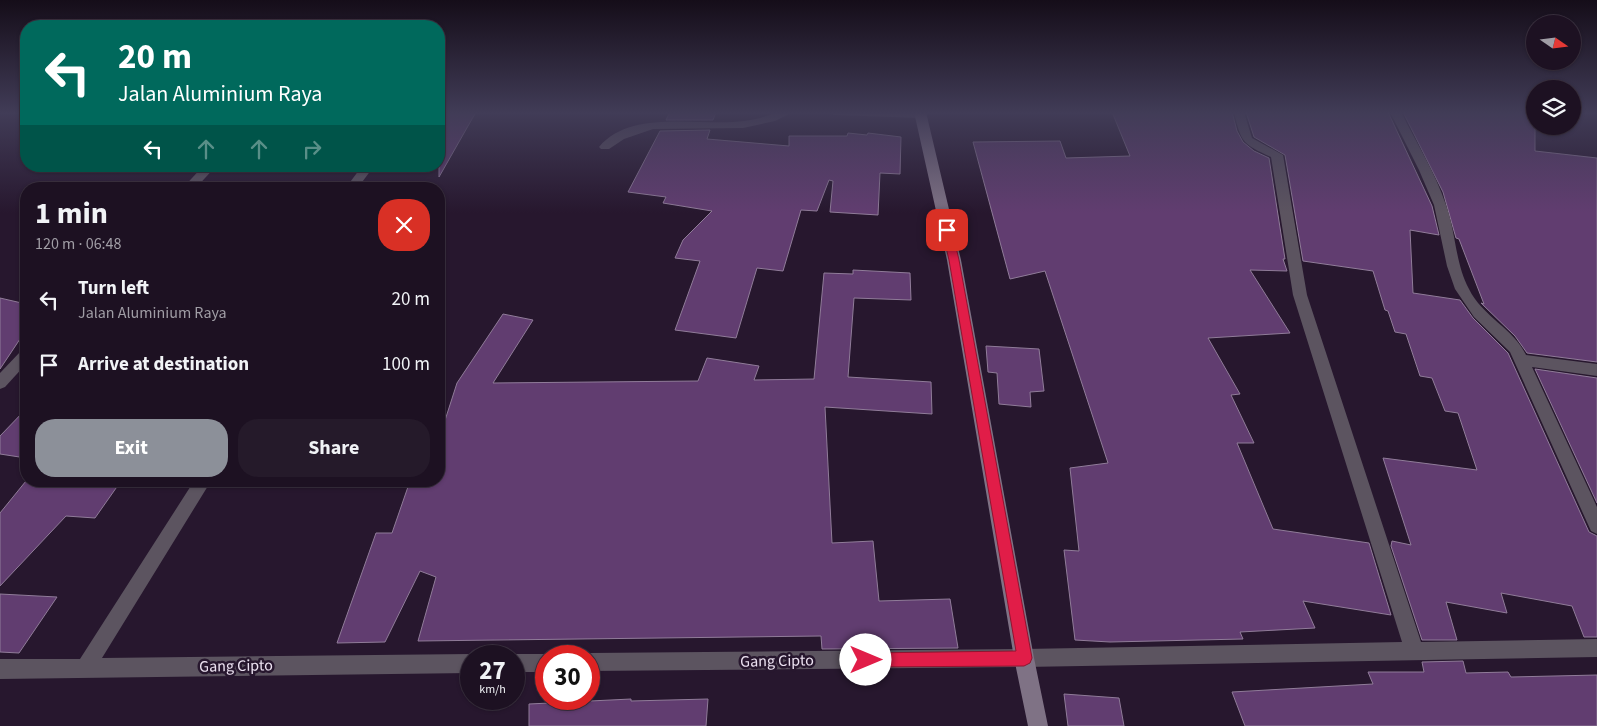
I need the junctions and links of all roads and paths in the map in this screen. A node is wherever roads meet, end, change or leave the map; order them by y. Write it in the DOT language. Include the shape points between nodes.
graph roads {
  1 [pos="928,146"];
  2 [pos="1257,146"];
  3 [pos="1412,146"];
  4 [pos="204,172"];
  5 [pos="363,172"];
  6 [pos="195,182"];
  7 [pos="355,182"];
  8 [pos="1521,360"];
  9 [pos="20,361"];
  10 [pos="1597,370"];
  11 [pos="0,383"];
  12 [pos="199,487"];
  13 [pos="1597,526"];
  14 [pos="1597,648"];
  15 [pos="1414,651"];
  16 [pos="1024,658"];
  17 [pos="600,662"];
  18 [pos="460,664"];
  19 [pos="86,667"];
  20 [pos="0,669"];
  21 [pos="1038,726"];
  1 -- 16 [label="main road" via="954,260"];
  2 -- 15 [label="street" via="1277,155 1300,295"];
  3 -- 8 [label="street" via="1439,202 1456,278 1468,300 1505,338"];
  4 -- 6 [label="street"];
  5 -- 7 [label="street"];
  8 -- 10 [label="street"];
  8 -- 13 [label="street"];
  9 -- 11 [label="street"];
  12 -- 19 [label="street"];
  14 -- 15 [label="street, Gang Cipto"];
  15 -- 16 [label="street, Gang Cipto"];
  16 -- 17 [label="street, Gang Cipto"];
  16 -- 21 [label="main road"];
  18 -- 19 [label="street, Gang Cipto"];
  19 -- 20 [label="street, Gang Cipto"];
}
